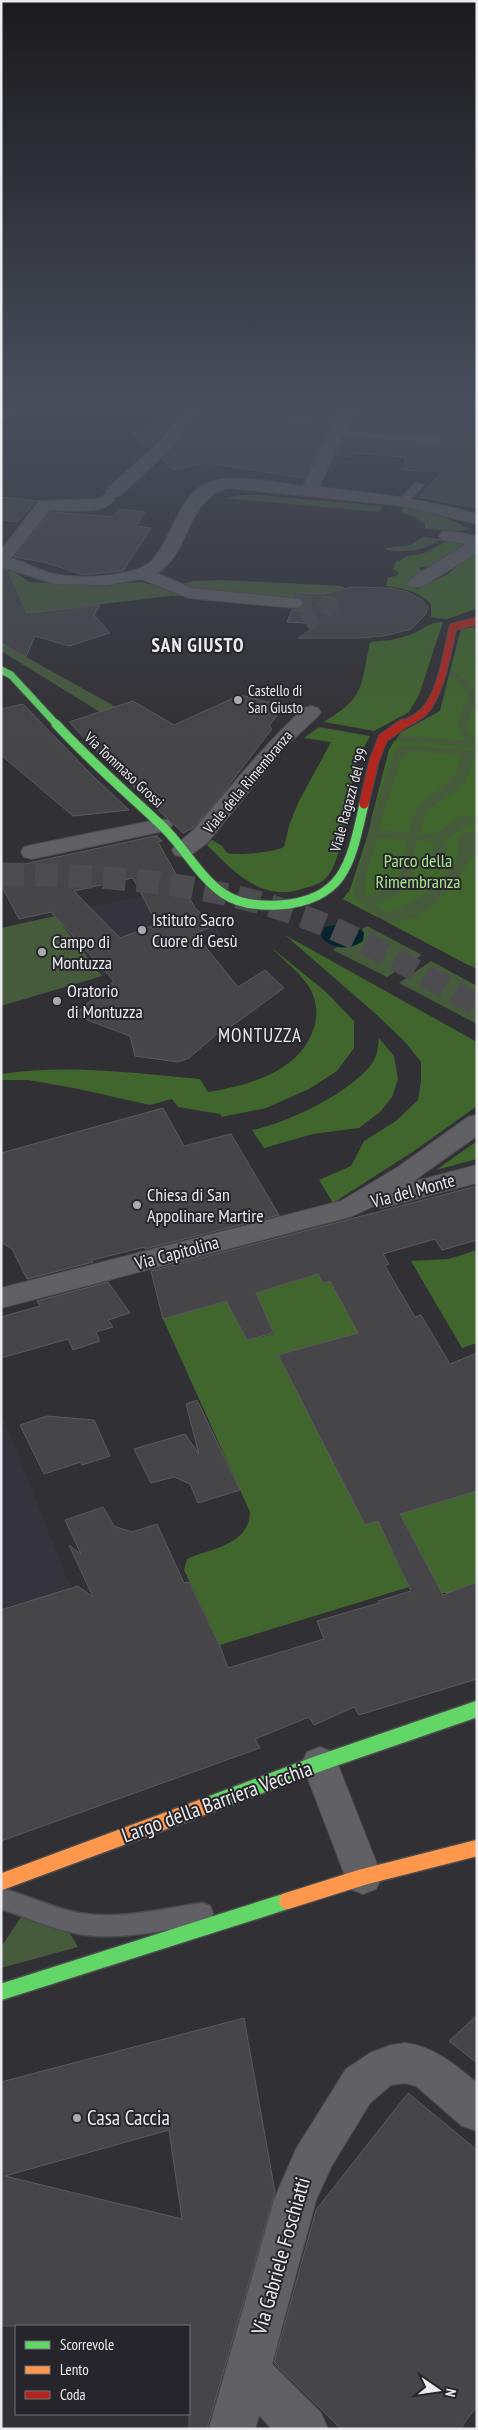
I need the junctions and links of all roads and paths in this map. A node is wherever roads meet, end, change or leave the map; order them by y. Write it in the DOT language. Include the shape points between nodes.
graph roads {
  1 [pos="31,519"];
  2 [pos="184,519"];
  3 [pos="448,536"];
  4 [pos="477,541"];
  5 [pos="477,545"];
  6 [pos="4,557"];
  7 [pos="142,573"];
  8 [pos="416,583"];
  9 [pos="294,603"];
  10 [pos="477,622"];
  11 [pos="1,670"];
  12 [pos="310,712"];
  13 [pos="161,825"];
  14 [pos="183,850"];
  15 [pos="32,852"];
  16 [pos="224,894"];
  17 [pos="477,1123"];
  18 [pos="477,1174"];
  19 [pos="350,1208"];
  20 [pos="1,1298"];
  21 [pos="477,1709"];
  22 [pos="320,1763"];
  23 [pos="477,1848"];
  24 [pos="363,1877"];
  25 [pos="1,1882"];
  26 [pos="1,1898"];
  27 [pos="1,1992"];
  28 [pos="477,2111"];
  29 [pos="248,2372"];
  30 [pos="232,2429"];
  31 [pos="305,2429"];
  1 -- 6 [label="street"];
  2 -- 7 [label="street" via="160,561"];
  3 -- 4 [label="street"];
  5 -- 8 [label="street"];
  6 -- 7 [label="street" via="42,576 59,579 103,580"];
  7 -- 9 [label="street" via="188,593"];
  10 -- 16 [label="street, Viale Ragazzi del '99" via="452,627 428,707 393,729 379,744 350,855 340,880 332,889 322,896 288,904 257,904"];
  11 -- 13 [label="street, Via Tommaso Grossi" via="11,675 63,733"];
  12 -- 14 [label="street, Viale della Rimembranza" via="278,743 200,837"];
  13 -- 14 [label="street, Via Tommaso Grossi"];
  13 -- 15 [label="street"];
  14 -- 16 [label="street, Via Tommaso Grossi"];
  17 -- 19 [label="street, Via Capitolina" via="407,1173"];
  18 -- 19 [label="street, Via del Monte"];
  19 -- 20 [label="street, Via Capitolina"];
  21 -- 22 [label="street"];
  22 -- 24 [label="street, Largo della Barriera Vecchia"];
  22 -- 25 [label="street, Largo della Barriera Vecchia"];
  23 -- 24 [label="street"];
  24 -- 26 [label="lane" via="204,1914 92,1925 64,1920"];
  24 -- 27 [label="street"];
  28 -- 29 [label="street, Via Gabriele Foschiatti" via="430,2071 413,2064 399,2063 378,2070 360,2083 305,2172"];
  29 -- 30 [label="street, Via Gabriele Foschiatti"];
  29 -- 31 [label="street"];
}
